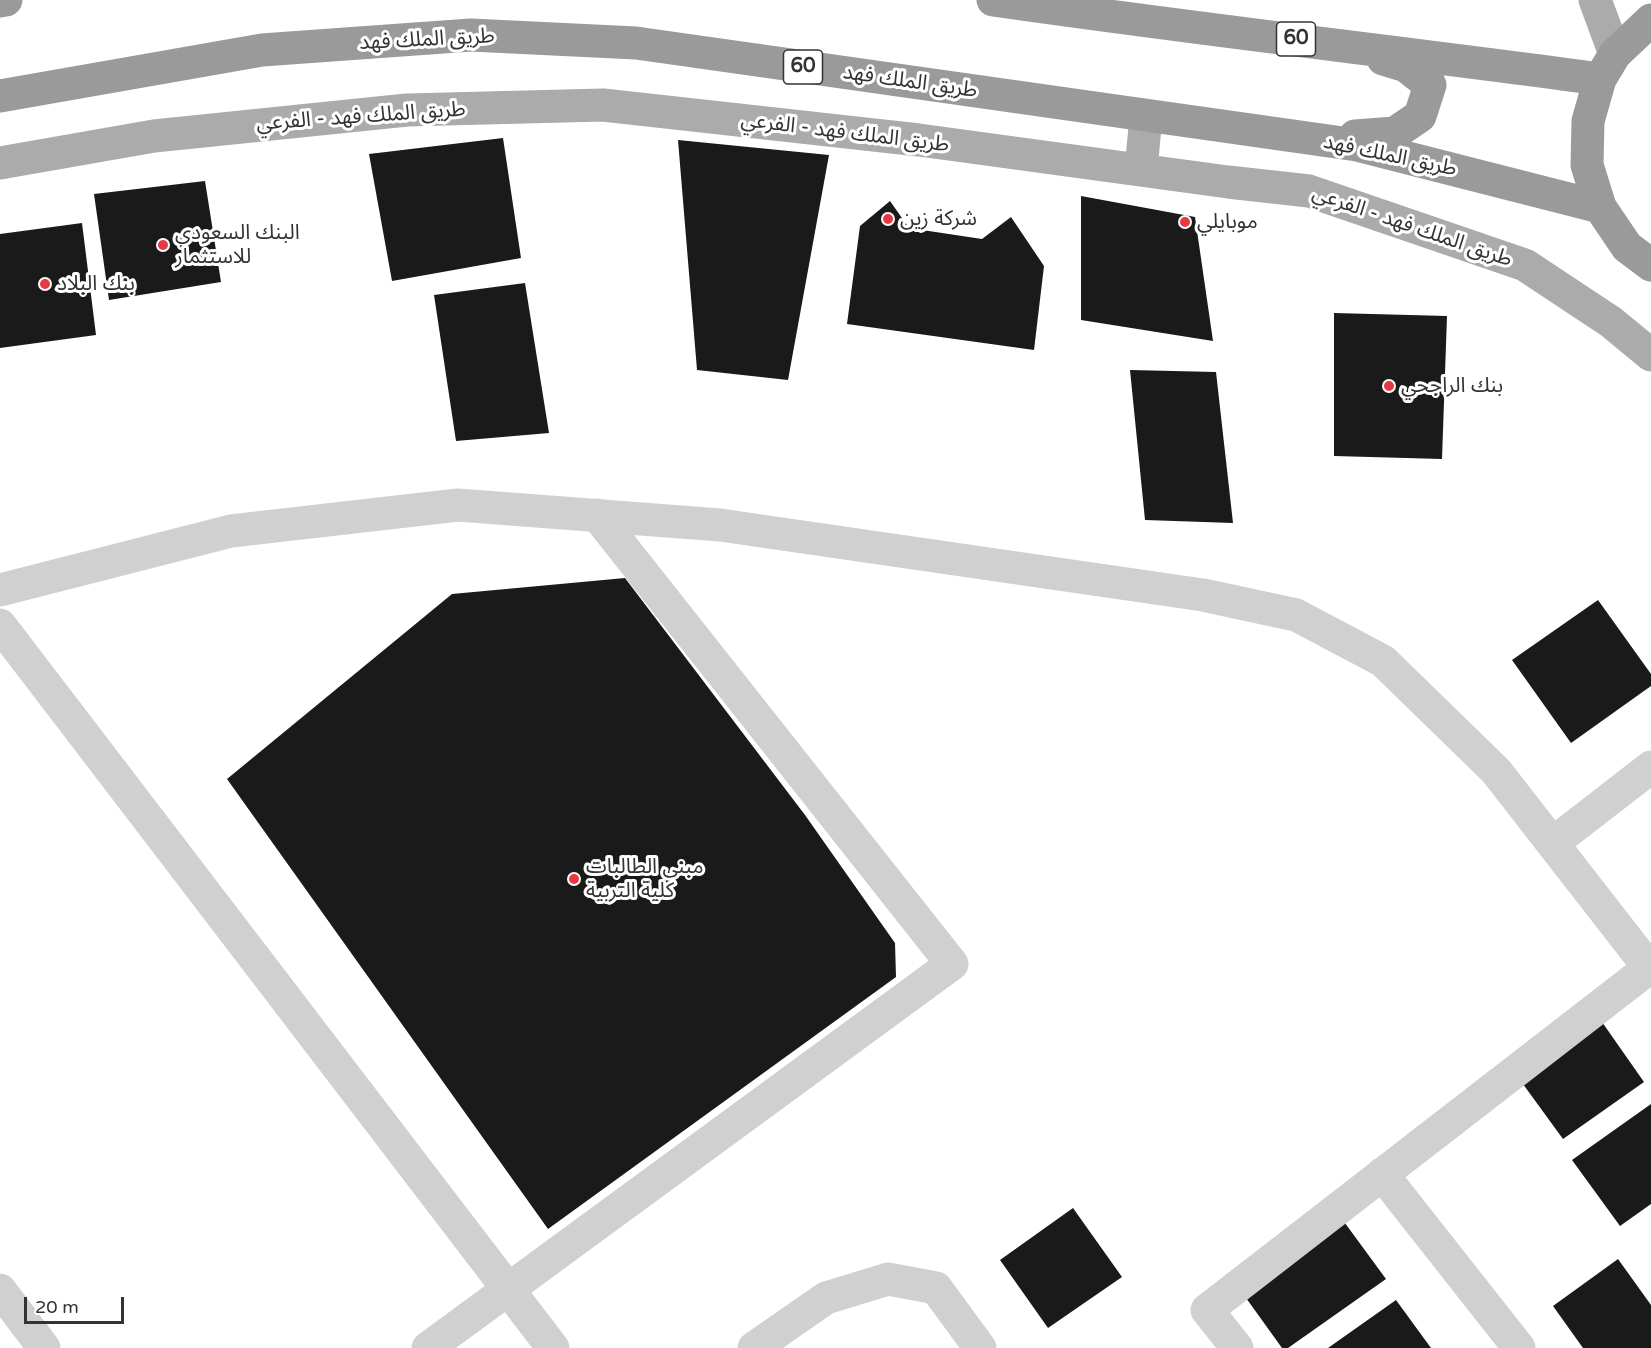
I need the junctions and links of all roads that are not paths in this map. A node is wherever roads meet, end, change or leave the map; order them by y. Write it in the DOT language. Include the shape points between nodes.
graph roads {
  1 [pos="6,0"];
  2 [pos="993,0"];
  3 [pos="1595,0"];
  4 [pos="0,1"];
  5 [pos="1106,8"];
  6 [pos="1651,20"];
  7 [pos="1338,44"];
  8 [pos="1607,67"];
  9 [pos="0,96"];
  10 [pos="1146,116"];
  11 [pos="1314,140"];
  12 [pos="0,163"];
  13 [pos="1141,170"];
  14 [pos="1600,207"];
  15 [pos="1651,265"];
  16 [pos="1651,355"];
  17 [pos="597,515"];
  18 [pos="0,590"];
  19 [pos="0,625"];
  20 [pos="1651,767"];
  21 [pos="1552,843"];
  22 [pos="1650,969"];
  23 [pos="1383,1174"];
  24 [pos="0,1290"];
  25 [pos="508,1290"];
  26 [pos="44,1348"];
  27 [pos="428,1348"];
  28 [pos="553,1348"];
  29 [pos="754,1348"];
  30 [pos="980,1348"];
  31 [pos="1237,1348"];
  32 [pos="1519,1348"];
  1 -- 4 [label="highway"];
  2 -- 5 [label="highway, 60"];
  3 -- 8 [label="main road"];
  5 -- 7 [label="highway, 60"];
  6 -- 8 [label="highway"];
  7 -- 8 [label="highway, 60"];
  7 -- 11 [label="highway" via="1406,66 1430,85 1420,116 1395,134"];
  8 -- 14 [label="highway" via="1588,121 1587,165"];
  9 -- 10 [label="highway, طريق الملك فهد / 60" via="262,50 471,35 636,43"];
  10 -- 11 [label="highway, طريق الملك فهد / 60"];
  10 -- 13 [label="main road"];
  11 -- 14 [label="highway, طريق الملك فهد / 60" via="1357,145"];
  12 -- 13 [label="main road, طريق الملك فهد - الفرعي" via="154,136 407,110 603,105 919,140"];
  13 -- 16 [label="main road, طريق الملك فهد - الفرعي" via="1309,190 1525,265 1611,322"];
  14 -- 15 [label="highway" via="1627,246"];
  17 -- 18 [label="street" via="458,505 231,531"];
  17 -- 21 [label="street" via="720,525 1203,595 1296,615 1383,661 1496,771"];
  17 -- 25 [label="street" via="952,964"];
  19 -- 25 [label="street"];
  20 -- 21 [label="street"];
  21 -- 22 [label="street"];
  22 -- 23 [label="street"];
  23 -- 31 [label="street" via="1207,1310"];
  23 -- 32 [label="street"];
  24 -- 26 [label="street"];
  25 -- 27 [label="street"];
  25 -- 28 [label="street"];
  29 -- 30 [label="street" via="826,1298 888,1279 936,1288"];
}
